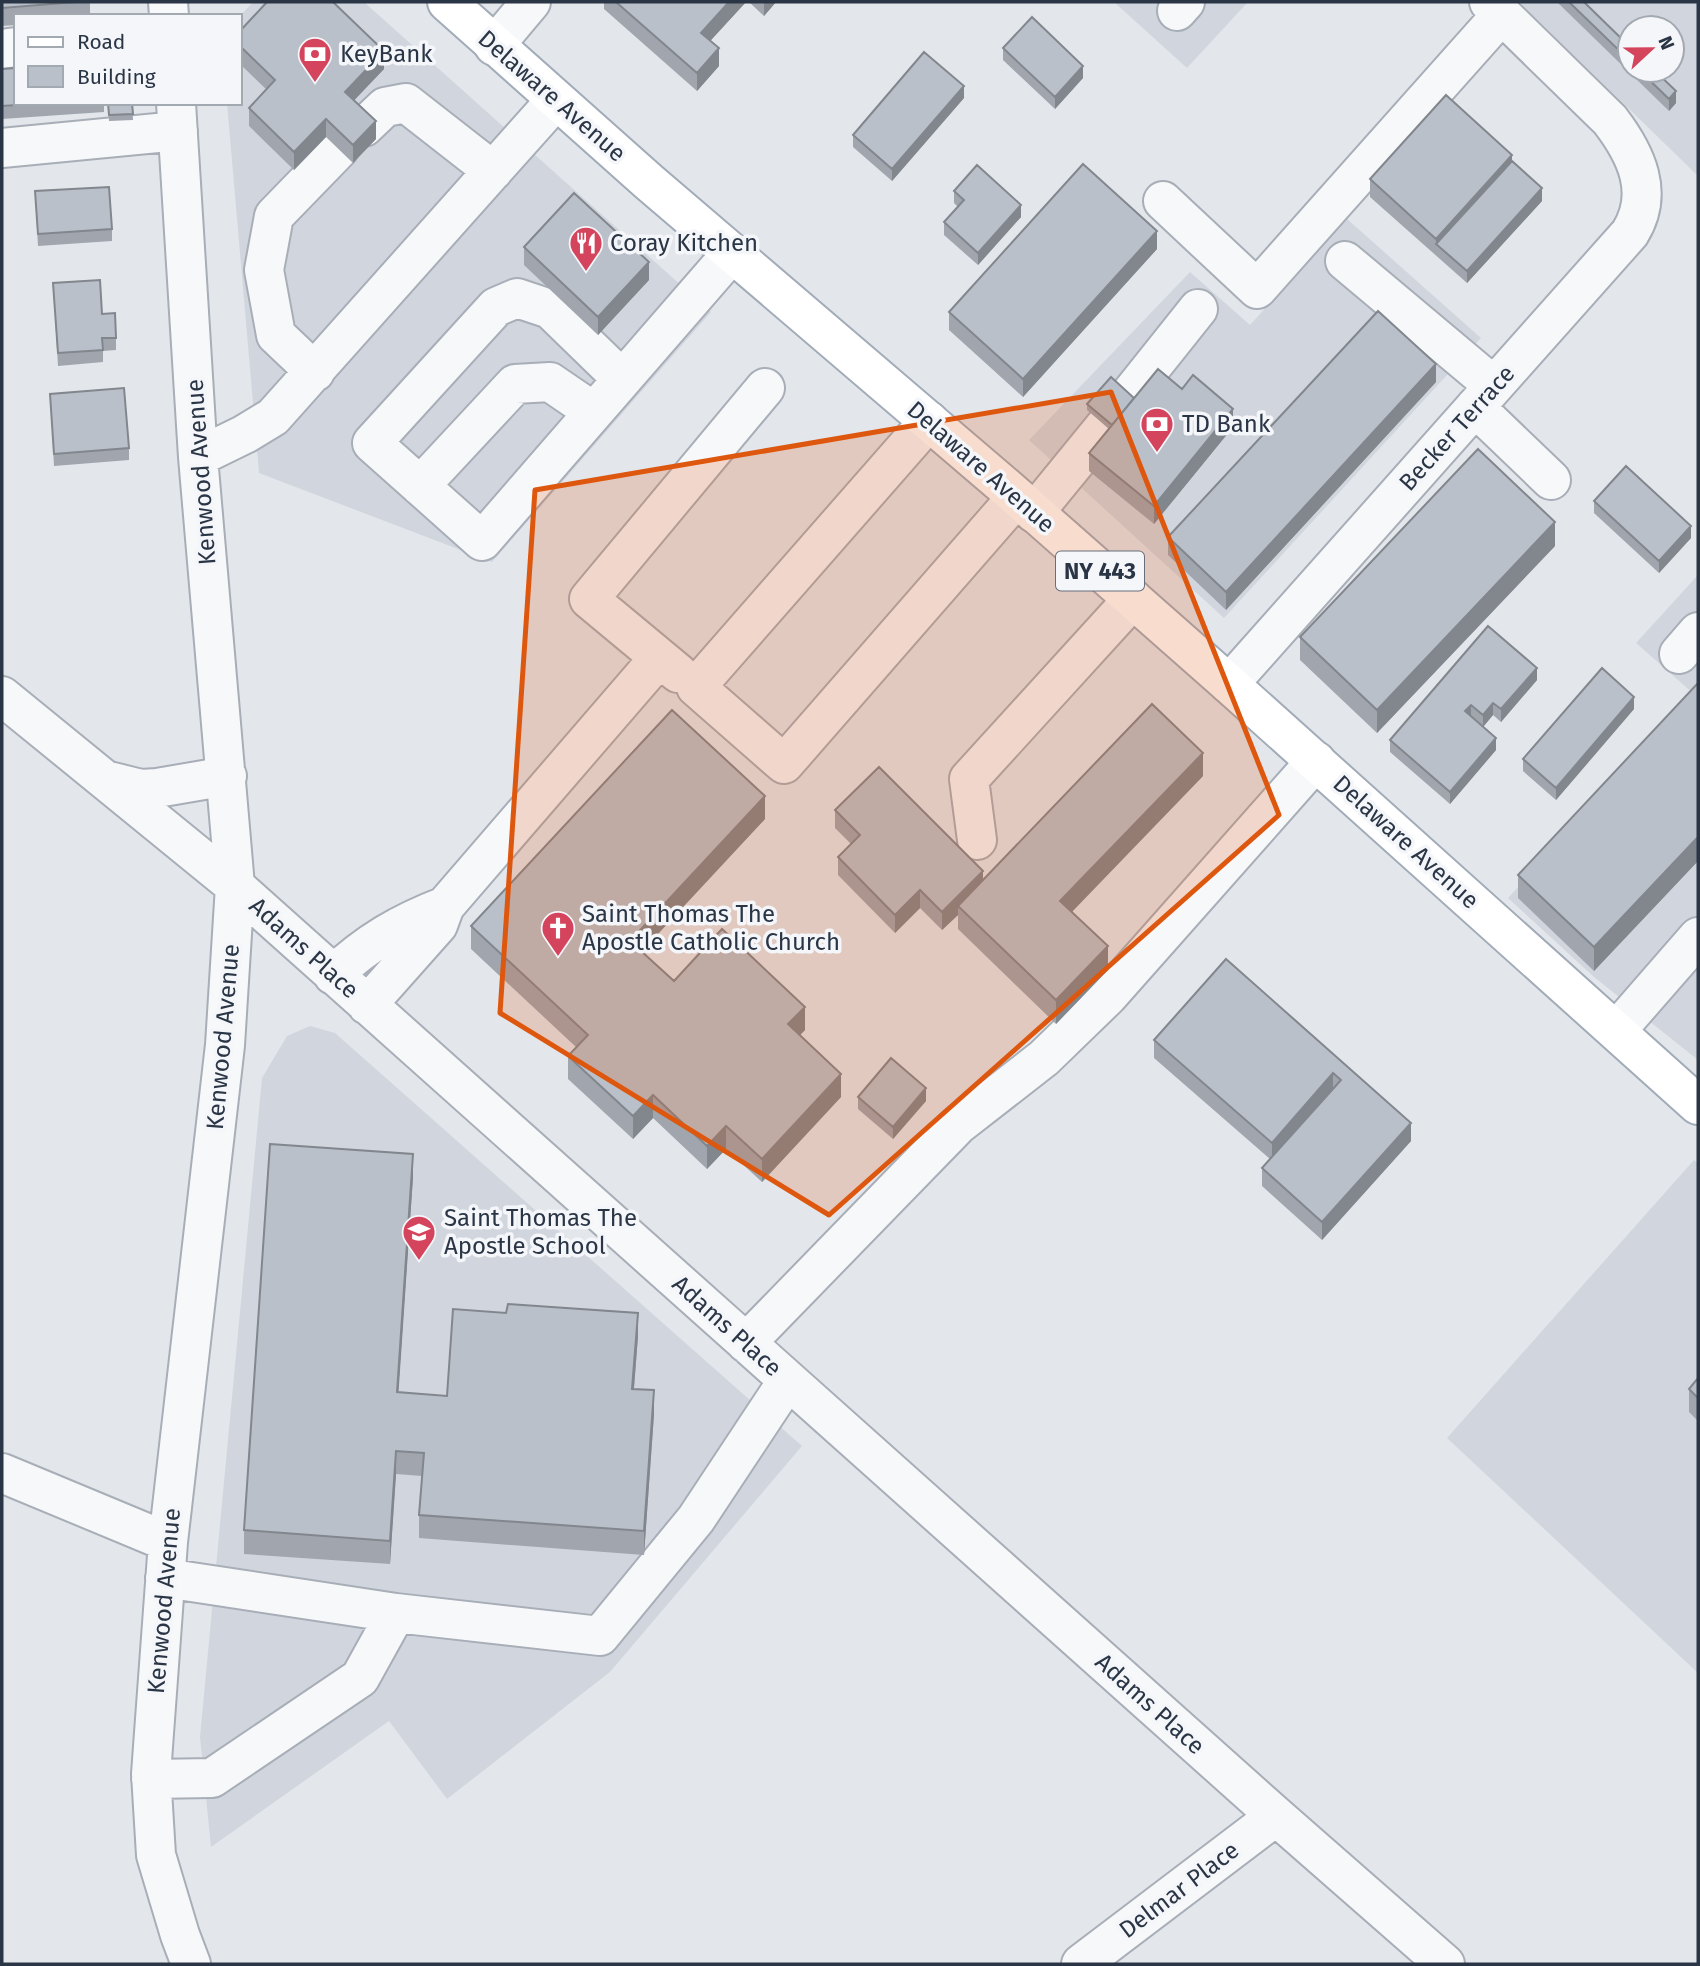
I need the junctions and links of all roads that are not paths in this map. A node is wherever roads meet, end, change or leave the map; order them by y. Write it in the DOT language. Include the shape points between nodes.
graph roads {
  1 [pos="447,2"];
  2 [pos="531,2"];
  3 [pos="1495,8"];
  4 [pos="494,46"];
  5 [pos="556,100"];
  6 [pos="177,117"];
  7 [pos="2,148"];
  8 [pos="494,172"];
  9 [pos="1163,201"];
  10 [pos="732,253"];
  11 [pos="1345,261"];
  12 [pos="1198,310"];
  13 [pos="315,372"];
  14 [pos="622,379"];
  15 [pos="765,388"];
  16 [pos="1485,397"];
  17 [pos="594,412"];
  18 [pos="929,421"];
  19 [pos="198,457"];
  20 [pos="1551,480"];
  21 [pos="420,486"];
  22 [pos="1026,505"];
  23 [pos="1133,599"];
  24 [pos="659,658"];
  25 [pos="1229,684"];
  26 [pos="696,687"];
  27 [pos="2,696"];
  28 [pos="1316,761"];
  29 [pos="227,776"];
  30 [pos="106,780"];
  31 [pos="978,840"];
  32 [pos="235,887"];
  33 [pos="445,906"];
  34 [pos="1698,937"];
  35 [pos="333,975"];
  36 [pos="368,1005"];
  37 [pos="1618,1030"];
  38 [pos="1698,1105"];
  39 [pos="746,1342"];
  40 [pos="788,1380"];
  41 [pos="2,1472"];
  42 [pos="166,1560"];
  43 [pos="396,1613"];
  44 [pos="151,1779"];
  45 [pos="1276,1816"];
  46 [pos="191,1964"];
  47 [pos="1082,1964"];
  48 [pos="1446,1964"];
  1 -- 4 [label="main road, Delaware Avenue / NY 443"];
  2 -- 4 [label="street"];
  3 -- 9 [label="street" via="1257,289"];
  3 -- 16 [label="street, Becker Terrace" via="1610,120 1634,155 1641,192 1639,219 1630,233"];
  4 -- 5 [label="main road, Delaware Avenue / NY 443"];
  5 -- 8 [label="street"];
  5 -- 10 [label="main road, Delaware Avenue / NY 443"];
  6 -- 7 [label="street"];
  6 -- 19 [label="street, Kenwood Avenue"];
  8 -- 13 [label="street"];
  8 -- 13 [label="street" via="406,103 385,107 274,216 264,270 276,335"];
  10 -- 14 [label="street"];
  10 -- 18 [label="main road, Delaware Avenue / NY 443"];
  11 -- 16 [label="street"];
  12 -- 22 [label="street" via="1116,412"];
  13 -- 19 [label="street" via="273,417"];
  14 -- 17 [label="street"];
  14 -- 21 [label="street" via="550,309 517,298 496,307 372,443"];
  15 -- 24 [label="street" via="589,599"];
  16 -- 20 [label="street"];
  16 -- 25 [label="street, Becker Terrace"];
  17 -- 21 [label="street" via="550,382 515,384"];
  17 -- 21 [label="street" via="482,541"];
  18 -- 22 [label="main road, Delaware Avenue / NY 443"];
  18 -- 26 [label="street"];
  19 -- 29 [label="street, Kenwood Avenue"];
  22 -- 23 [label="main road, Delaware Avenue / NY 443"];
  22 -- 26 [label="street" via="784,764"];
  23 -- 25 [label="main road, Delaware Avenue / NY 443"];
  23 -- 31 [label="street" via="968,779"];
  24 -- 26 [label="street"];
  24 -- 33 [label="street"];
  25 -- 28 [label="main road, Delaware Avenue / NY 443"];
  27 -- 30 [label="street, Adams Place"];
  28 -- 37 [label="main road, Delaware Avenue / NY 443"];
  28 -- 39 [label="street" via="1108,996 1044,1058 958,1125"];
  29 -- 30 [label="street" via="141,789"];
  29 -- 32 [label="street, Kenwood Avenue"];
  30 -- 32 [label="street, Adams Place"];
  32 -- 35 [label="street, Adams Place"];
  32 -- 42 [label="street, Kenwood Avenue" via="225,1045"];
  33 -- 35 [label="street" via="369,943"];
  33 -- 36 [label="street" via="438,925"];
  34 -- 37 [label="street"];
  35 -- 36 [label="street, Adams Place"];
  36 -- 39 [label="street, Adams Place"];
  37 -- 38 [label="main road, Delaware Avenue / NY 443"];
  39 -- 40 [label="street, Adams Place"];
  40 -- 43 [label="street" via="696,1519 600,1636"];
  40 -- 45 [label="street, Adams Place"];
  41 -- 42 [label="street"];
  42 -- 43 [label="street"];
  42 -- 44 [label="street, Kenwood Avenue"];
  43 -- 44 [label="street" via="360,1678 212,1778"];
  44 -- 46 [label="street, Kenwood Avenue" via="156,1855"];
  45 -- 47 [label="street, Delmar Place"];
  45 -- 48 [label="street, Adams Place"];
}
